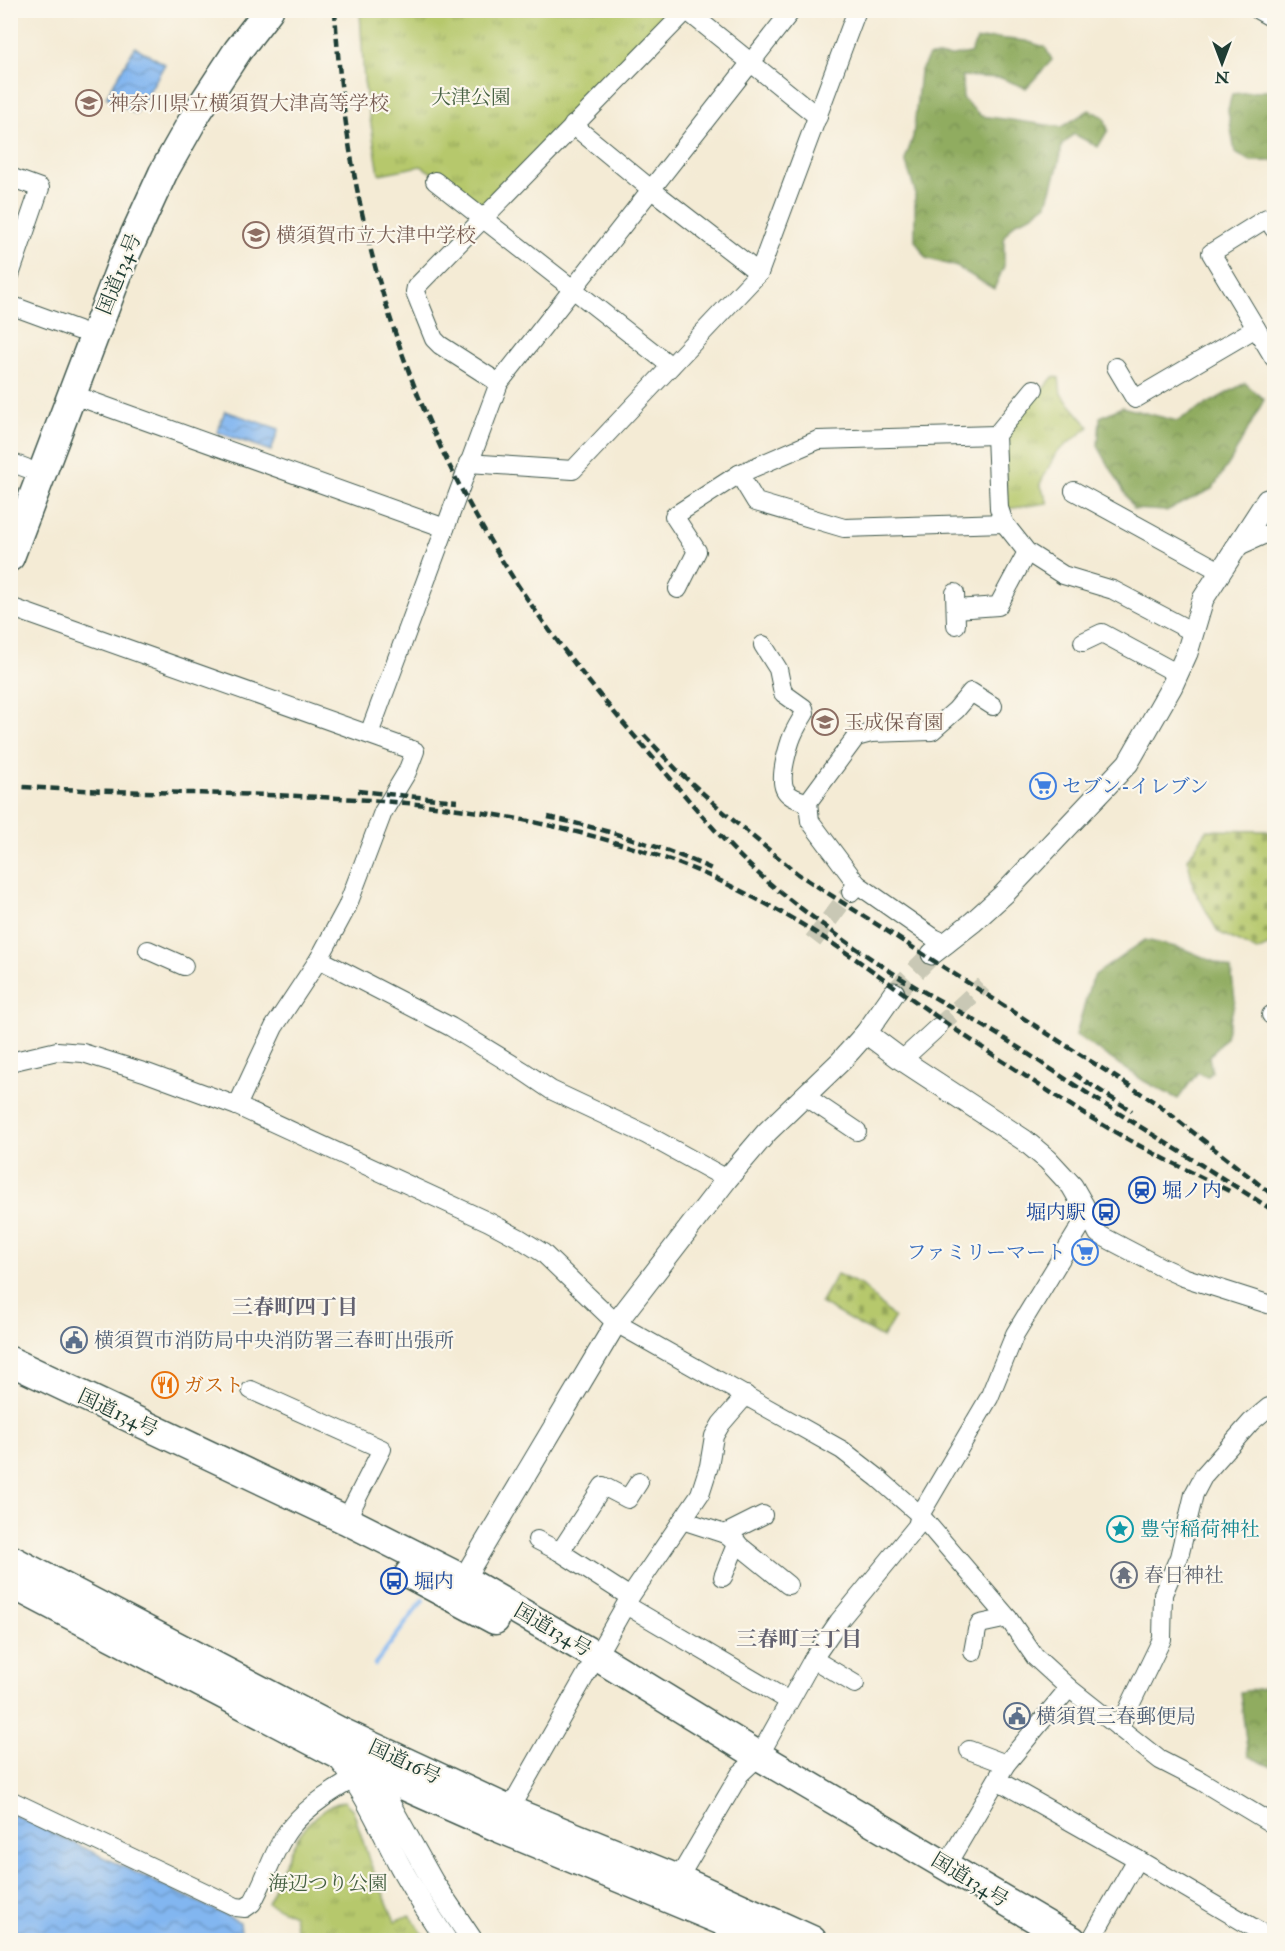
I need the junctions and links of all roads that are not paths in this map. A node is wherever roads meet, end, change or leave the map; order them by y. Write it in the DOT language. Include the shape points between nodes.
graph roads {
  1 [pos="248,10"];
  2 [pos="268,10"];
  3 [pos="792,10"];
  4 [pos="857,10"];
  5 [pos="1258,10"];
  6 [pos="686,11"];
  7 [pos="1275,19"];
  8 [pos="750,62"];
  9 [pos="818,117"];
  10 [pos="573,125"];
  11 [pos="10,177"];
  12 [pos="435,181"];
  13 [pos="652,190"];
  14 [pos="483,218"];
  15 [pos="1275,230"];
  16 [pos="759,273"];
  17 [pos="10,275"];
  18 [pos="573,288"];
  19 [pos="10,306"];
  20 [pos="1256,328"];
  21 [pos="78,330"];
  22 [pos="1275,358"];
  23 [pos="671,366"];
  24 [pos="1116,367"];
  25 [pos="499,383"];
  26 [pos="1034,389"];
  27 [pos="71,394"];
  28 [pos="996,435"];
  29 [pos="468,463"];
  30 [pos="18,465"];
  31 [pos="739,474"];
  32 [pos="1074,491"];
  33 [pos="1267,500"];
  34 [pos="10,510"];
  35 [pos="1004,523"];
  36 [pos="445,528"];
  37 [pos="1275,534"];
  38 [pos="1234,548"];
  39 [pos="1027,552"];
  40 [pos="10,558"];
  41 [pos="1220,571"];
  42 [pos="678,589"];
  43 [pos="10,607"];
  44 [pos="956,609"];
  45 [pos="1193,632"];
  46 [pos="1083,642"];
  47 [pos="763,645"];
  48 [pos="1178,674"];
  49 [pos="993,706"];
  50 [pos="369,734"];
  51 [pos="808,802"];
  52 [pos="939,949"];
  53 [pos="148,950"];
  54 [pos="319,959"];
  55 [pos="184,966"];
  56 [pos="894,993"];
  57 [pos="938,1027"];
  58 [pos="866,1033"];
  59 [pos="902,1060"];
  60 [pos="10,1062"];
  61 [pos="805,1096"];
  62 [pos="237,1106"];
  63 [pos="856,1131"];
  64 [pos="727,1179"];
  65 [pos="1088,1214"];
  66 [pos="1275,1306"];
  67 [pos="616,1323"];
  68 [pos="10,1361"];
  69 [pos="10,1380"];
  70 [pos="251,1390"];
  71 [pos="746,1395"];
  72 [pos="1275,1406"];
  73 [pos="639,1482"];
  74 [pos="763,1515"];
  75 [pos="920,1515"];
  76 [pos="346,1520"];
  77 [pos="682,1520"];
  78 [pos="731,1538"];
  79 [pos="537,1540"];
  80 [pos="560,1552"];
  81 [pos="10,1559"];
  82 [pos="723,1577"];
  83 [pos="10,1582"];
  84 [pos="788,1585"];
  85 [pos="458,1588"];
  86 [pos="628,1601"];
  87 [pos="1008,1618"];
  88 [pos="973,1652"];
  89 [pos="813,1659"];
  90 [pos="594,1665"];
  91 [pos="855,1684"];
  92 [pos="1069,1688"];
  93 [pos="789,1701"];
  94 [pos="1119,1728"];
  95 [pos="334,1740"];
  96 [pos="969,1750"];
  97 [pos="753,1761"];
  98 [pos="1006,1764"];
  99 [pos="362,1772"];
  100 [pos="997,1780"];
  101 [pos="10,1800"];
  102 [pos="509,1810"];
  103 [pos="1275,1825"];
  104 [pos="1137,1859"];
  105 [pos="946,1866"];
  106 [pos="678,1879"];
  107 [pos="446,1941"];
  108 [pos="472,1941"];
  109 [pos="768,1941"];
  110 [pos="812,1941"];
  111 [pos="1044,1941"];
  112 [pos="1072,1941"];
  113 [pos="1091,1941"];
  114 [pos="1274,1941"];
  1 -- 21 [label="highway, 国道134号" via="184,102 149,166 108,253"];
  2 -- 27 [label="highway, 国道134号" via="238,50 163,173 124,258"];
  3 -- 8 [label="street"];
  4 -- 9 [label="street"];
  5 -- 7 [label="street"];
  6 -- 8 [label="street"];
  6 -- 10 [label="street"];
  8 -- 9 [label="street"];
  8 -- 13 [label="street"];
  9 -- 16 [label="street"];
  10 -- 13 [label="street"];
  10 -- 14 [label="street"];
  11 -- 17 [label="street" via="40,188"];
  12 -- 14 [label="street"];
  13 -- 16 [label="street"];
  13 -- 18 [label="street"];
  14 -- 18 [label="street"];
  14 -- 25 [label="street" via="423,278 415,292 434,339"];
  15 -- 20 [label="street" via="1267,218 1211,253"];
  16 -- 23 [label="street"];
  18 -- 23 [label="street"];
  18 -- 25 [label="street"];
  19 -- 21 [label="street"];
  20 -- 22 [label="street"];
  20 -- 24 [label="street" via="1135,399"];
  21 -- 30 [label="highway, 国道134号"];
  23 -- 29 [label="street" via="573,470"];
  25 -- 29 [label="street"];
  26 -- 28 [label="street"];
  27 -- 36 [label="street"];
  27 -- 40 [label="highway, 国道134号"];
  28 -- 31 [label="street" via="818,440"];
  28 -- 35 [label="street" via="999,508"];
  29 -- 36 [label="street"];
  30 -- 34 [label="highway, 国道134号"];
  31 -- 35 [label="street" via="756,502 844,528"];
  31 -- 42 [label="street" via="674,516 698,551"];
  32 -- 41 [label="street"];
  33 -- 38 [label="street"];
  35 -- 39 [label="street"];
  36 -- 50 [label="street"];
  37 -- 38 [label="street"];
  38 -- 41 [label="street"];
  39 -- 44 [label="street" via="998,606"];
  39 -- 45 [label="street" via="1063,575 1113,590"];
  41 -- 45 [label="street" via="1203,599"];
  43 -- 50 [label="street"];
  45 -- 48 [label="street"];
  46 -- 48 [label="street" via="1102,633"];
  47 -- 51 [label="street" via="778,669 783,693 804,708 791,736 782,784 792,798"];
  48 -- 52 [label="street" via="1128,763 1004,894"];
  49 -- 51 [label="street" via="971,692 932,731 856,737"];
  50 -- 54 [label="street" via="416,751 383,812 347,907"];
  51 -- 52 [label="street" via="810,820 854,888 934,938"];
  53 -- 55 [label="street"];
  54 -- 62 [label="street" via="274,1027"];
  54 -- 64 [label="street" via="451,1028 551,1090 647,1135"];
  56 -- 58 [label="street"];
  57 -- 59 [label="street"];
  58 -- 59 [label="street"];
  58 -- 61 [label="street"];
  59 -- 65 [label="street" via="1048,1160 1072,1186"];
  60 -- 62 [label="street" via="57,1051 83,1053"];
  61 -- 63 [label="street"];
  61 -- 64 [label="street" via="767,1132"];
  62 -- 67 [label="street" via="519,1238 565,1272"];
  64 -- 67 [label="street"];
  65 -- 66 [label="street" via="1098,1234 1161,1267"];
  65 -- 75 [label="street" via="1015,1334 989,1398"];
  67 -- 71 [label="street"];
  67 -- 85 [label="street"];
  68 -- 76 [label="highway, 国道134号"];
  69 -- 85 [label="highway, 国道134号" via="325,1532"];
  70 -- 76 [label="street" via="382,1449"];
  71 -- 75 [label="street" via="842,1450"];
  71 -- 77 [label="street" via="714,1436 700,1494"];
  72 -- 94 [label="street" via="1251,1422 1204,1475 1194,1494 1179,1557 1163,1594 1162,1639"];
  73 -- 80 [label="street" via="628,1499 603,1486"];
  74 -- 78 [label="street"];
  75 -- 87 [label="street"];
  75 -- 89 [label="street" via="917,1526"];
  76 -- 85 [label="highway, 国道134号"];
  77 -- 78 [label="street"];
  77 -- 86 [label="street"];
  78 -- 82 [label="street"];
  78 -- 84 [label="street"];
  79 -- 80 [label="street"];
  80 -- 86 [label="street"];
  81 -- 95 [label="highway, 国道16号"];
  83 -- 95 [label="highway, 国道16号"];
  85 -- 90 [label="highway, 国道134号"];
  86 -- 90 [label="street"];
  86 -- 93 [label="street"];
  87 -- 88 [label="street" via="980,1624"];
  87 -- 92 [label="street" via="1035,1657"];
  89 -- 91 [label="street"];
  89 -- 93 [label="street"];
  90 -- 97 [label="highway, 国道134号"];
  90 -- 102 [label="street"];
  92 -- 94 [label="street"];
  92 -- 98 [label="street"];
  93 -- 97 [label="street"];
  94 -- 103 [label="street" via="1160,1760"];
  95 -- 99 [label="highway, 国道16号"];
  95 -- 102 [label="highway, 国道16号"];
  96 -- 98 [label="street"];
  97 -- 105 [label="highway, 国道134号"];
  97 -- 106 [label="street" via="740,1774"];
  97 -- 111 [label="highway, 国道134号"];
  98 -- 100 [label="street"];
  99 -- 101 [label="street" via="317,1803 290,1828 252,1903 245,1908"];
  99 -- 107 [label="street" via="367,1800 399,1864"];
  99 -- 108 [label="street" via="384,1794 433,1882"];
  99 -- 109 [label="highway, 国道16号"];
  100 -- 104 [label="street"];
  100 -- 105 [label="street"];
  102 -- 106 [label="highway, 国道16号"];
  104 -- 113 [label="street"];
  104 -- 114 [label="street"];
  105 -- 112 [label="highway, 国道134号"];
  106 -- 110 [label="highway, 国道16号"];
}
